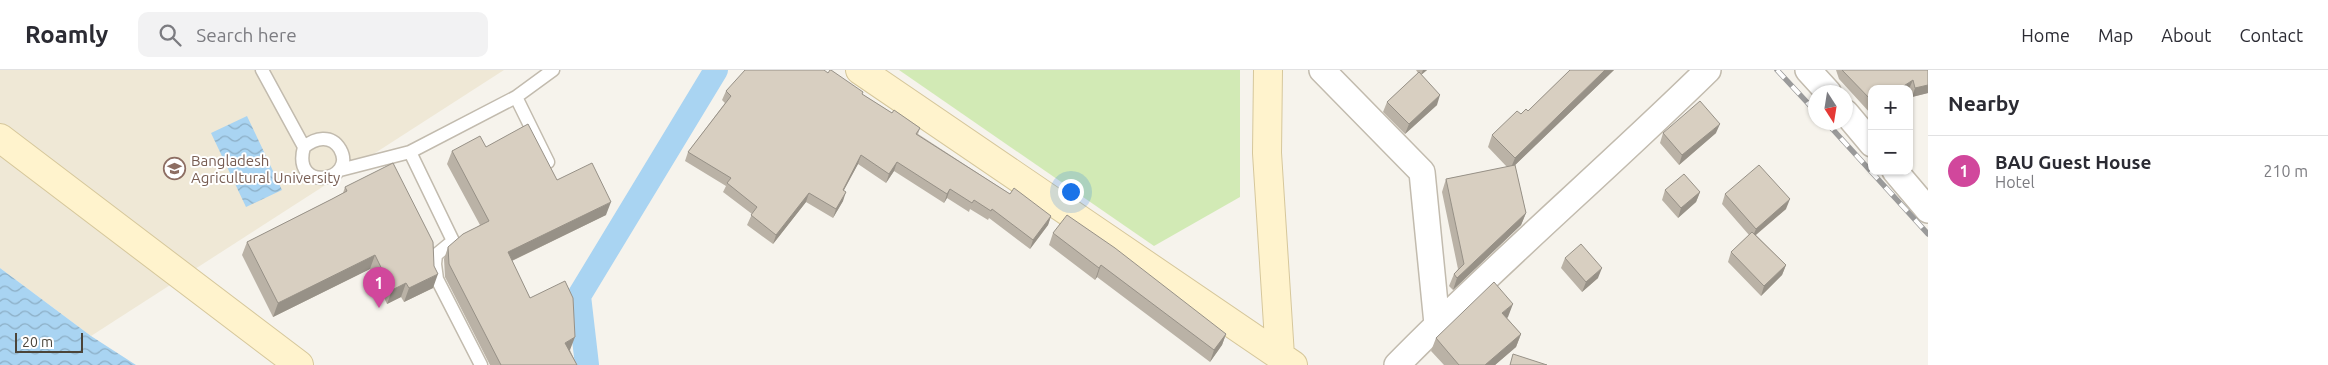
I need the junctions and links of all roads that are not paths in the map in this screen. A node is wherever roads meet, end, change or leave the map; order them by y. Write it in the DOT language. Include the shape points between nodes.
graph roads {
  1 [pos="262,70"];
  2 [pos="553,70"];
  3 [pos="860,70"];
  4 [pos="1268,70"];
  5 [pos="1322,70"];
  6 [pos="1708,70"];
  7 [pos="1808,70"];
  8 [pos="1822,85"];
  9 [pos="516,98"];
  10 [pos="1853,121"];
  11 [pos="0,138"];
  12 [pos="1868,139"];
  13 [pos="304,147"];
  14 [pos="410,152"];
  15 [pos="548,162"];
  16 [pos="340,170"];
  17 [pos="1898,175"];
  18 [pos="1928,210"];
  19 [pos="1437,324"];
  20 [pos="1287,360"];
  21 [pos="299,365"];
  22 [pos="481,365"];
  23 [pos="1397,365"];
  1 -- 13 [label="lane"];
  2 -- 9 [label="lane"];
  3 -- 20 [label="street"];
  4 -- 20 [label="street" via="1267,153"];
  5 -- 19 [label="street" via="1422,172"];
  6 -- 19 [label="street"];
  7 -- 8 [label="street"];
  9 -- 14 [label="lane"];
  9 -- 15 [label="lane"];
  10 -- 12 [label="street"];
  11 -- 21 [label="street"];
  13 -- 16 [label="lane" via="303,165 315,178 324,179"];
  13 -- 16 [label="lane" via="320,138 337,144 342,152"];
  14 -- 16 [label="lane"];
  14 -- 22 [label="lane" via="453,241 436,254 437,278"];
  17 -- 18 [label="street"];
  19 -- 23 [label="street"];
}
